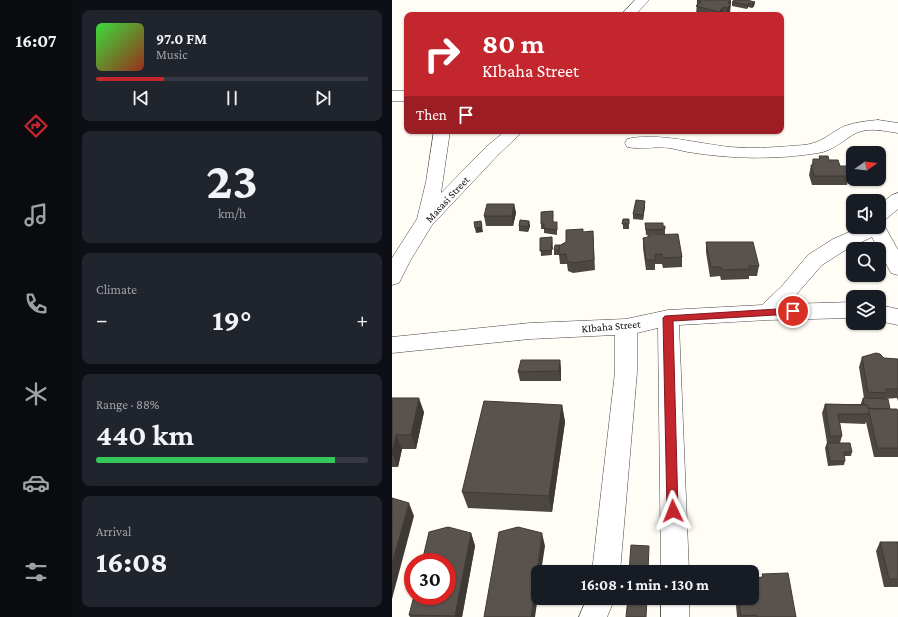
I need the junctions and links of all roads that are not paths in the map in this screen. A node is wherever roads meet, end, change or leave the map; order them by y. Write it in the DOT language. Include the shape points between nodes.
graph roads {
  1 [pos="642,0"];
  2 [pos="631,12"];
  3 [pos="392,96"];
  4 [pos="404,96"];
  5 [pos="898,128"];
  6 [pos="442,134"];
  7 [pos="512,134"];
  8 [pos="633,143"];
  9 [pos="898,199"];
  10 [pos="886,209"];
  11 [pos="426,221"];
  12 [pos="861,234"];
  13 [pos="880,234"];
  14 [pos="898,268"];
  15 [pos="392,278"];
  16 [pos="846,310"];
  17 [pos="767,312"];
  18 [pos="886,314"];
  19 [pos="898,317"];
  20 [pos="668,318"];
  21 [pos="626,327"];
  22 [pos="392,345"];
  23 [pos="607,565"];
  24 [pos="675,565"];
  25 [pos="598,605"];
  26 [pos="675,605"];
  27 [pos="593,617"];
  28 [pos="675,617"];
  1 -- 2 [label="street"];
  3 -- 4 [label="street"];
  5 -- 8 [label="street" via="862,126 850,130 820,148 762,153 731,152 669,143"];
  6 -- 11 [label="street"];
  7 -- 11 [label="street, Masasi Street" via="492,151"];
  9 -- 10 [label="street"];
  11 -- 15 [label="street, Masasi Street"];
  12 -- 17 [label="street" via="834,247 815,260"];
  13 -- 14 [label="street"];
  16 -- 17 [label="street, KIbaha Street"];
  17 -- 20 [label="street, KIbaha Street"];
  18 -- 19 [label="street"];
  20 -- 21 [label="street, KIbaha Street"];
  20 -- 24 [label="street"];
  21 -- 22 [label="street, KIbaha Street" via="530,331"];
  21 -- 23 [label="street" via="626,372"];
  25 -- 27 [label="street"];
  26 -- 28 [label="street"];
}
